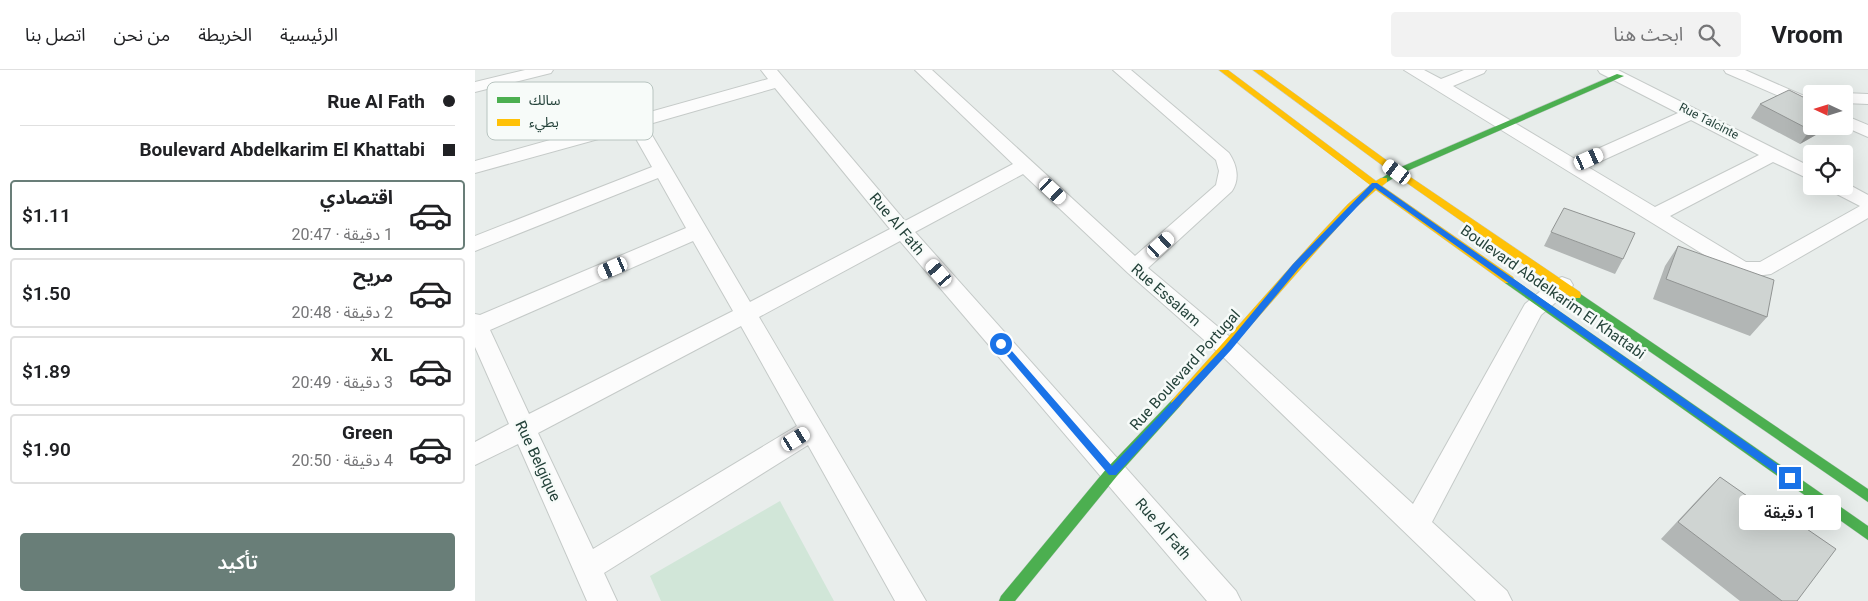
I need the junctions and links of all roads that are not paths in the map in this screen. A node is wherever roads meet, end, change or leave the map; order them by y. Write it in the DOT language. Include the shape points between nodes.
graph roads {
  1 [pos="545,70"];
  2 [pos="923,70"];
  3 [pos="1121,70"];
  4 [pos="1223,70"];
  5 [pos="1257,70"];
  6 [pos="1412,70"];
  7 [pos="1478,70"];
  8 [pos="1738,71"];
  9 [pos="1613,73"];
  10 [pos="773,76"];
  11 [pos="496,82"];
  12 [pos="1440,85"];
  13 [pos="1791,95"];
  14 [pos="1803,96"];
  15 [pos="1853,98"];
  16 [pos="1868,99"];
  17 [pos="1803,101"];
  18 [pos="1692,113"];
  19 [pos="653,117"];
  20 [pos="1853,124"];
  21 [pos="1505,125"];
  22 [pos="1868,132"];
  23 [pos="574,140"];
  24 [pos="647,140"];
  25 [pos="1774,154"];
  26 [pos="1025,165"];
  27 [pos="475,167"];
  28 [pos="1572,167"];
  29 [pos="663,169"];
  30 [pos="1803,170"];
  31 [pos="1397,172"];
  32 [pos="1375,185"];
  33 [pos="1853,195"];
  34 [pos="1868,203"];
  35 [pos="1868,210"];
  36 [pos="1654,216"];
  37 [pos="901,230"];
  38 [pos="698,231"];
  39 [pos="475,244"];
  40 [pos="1135,268"];
  41 [pos="1561,285"];
  42 [pos="1541,301"];
  43 [pos="746,314"];
  44 [pos="476,324"];
  45 [pos="1228,348"];
  46 [pos="523,428"];
  47 [pos="812,429"];
  48 [pos="475,454"];
  49 [pos="1112,472"];
  50 [pos="1868,496"];
  51 [pos="1416,525"];
  52 [pos="1868,534"];
  53 [pos="588,567"];
  54 [pos="602,601"];
  55 [pos="911,601"];
  56 [pos="1007,601"];
  57 [pos="1226,601"];
  58 [pos="1497,601"];
  1 -- 11 [label="street"];
  2 -- 26 [label="street, Rue Essalam"];
  3 -- 40 [label="street" via="1223,157 1228,164 1229,175 1225,187"];
  4 -- 32 [label="street, Boulevard Abdelkarim El Khattabi"];
  5 -- 31 [label="street, Boulevard Abdelkarim El Khattabi"];
  6 -- 12 [label="street"];
  7 -- 12 [label="street"];
  8 -- 13 [label="street"];
  9 -- 18 [label="street, Rue Talcinte"];
  9 -- 21 [label="street, Rue Boulevard Portugal"];
  10 -- 19 [label="street"];
  10 -- 37 [label="street, Rue Al Fath"];
  12 -- 21 [label="street"];
  13 -- 14 [label="street"];
  13 -- 17 [label="street"];
  15 -- 16 [label="street"];
  18 -- 25 [label="street, Rue Talcinte"];
  18 -- 28 [label="street"];
  20 -- 22 [label="street"];
  21 -- 28 [label="street"];
  21 -- 31 [label="street, Rue Boulevard Portugal"];
  23 -- 27 [label="street"];
  24 -- 29 [label="street"];
  25 -- 30 [label="street, Rue Talcinte"];
  25 -- 36 [label="street"];
  26 -- 37 [label="street"];
  26 -- 40 [label="street, Rue Essalam"];
  28 -- 36 [label="street"];
  29 -- 38 [label="street"];
  29 -- 39 [label="street"];
  31 -- 32 [label="street, Rue Boulevard Portugal"];
  31 -- 41 [label="street, Boulevard Abdelkarim El Khattabi"];
  32 -- 42 [label="street, Boulevard Abdelkarim El Khattabi"];
  32 -- 45 [label="street, Rue Boulevard Portugal" via="1296,266"];
  33 -- 34 [label="street"];
  35 -- 36 [label="street" via="1758,270 1731,263"];
  37 -- 43 [label="street"];
  37 -- 49 [label="street, Rue Al Fath"];
  38 -- 43 [label="street"];
  38 -- 44 [label="street"];
  40 -- 45 [label="street, Rue Essalam"];
  41 -- 42 [label="street"];
  41 -- 50 [label="street, Boulevard Abdelkarim El Khattabi"];
  42 -- 51 [label="street" via="1533,310"];
  42 -- 52 [label="street, Boulevard Abdelkarim El Khattabi"];
  43 -- 46 [label="street"];
  43 -- 47 [label="street"];
  44 -- 46 [label="street, Rue Belgique"];
  45 -- 49 [label="street, Rue Boulevard Portugal"];
  45 -- 51 [label="street, Rue Essalam"];
  46 -- 48 [label="street"];
  46 -- 53 [label="street, Rue Belgique"];
  47 -- 53 [label="street"];
  47 -- 55 [label="street"];
  49 -- 56 [label="street, Rue Boulevard Portugal"];
  49 -- 57 [label="street, Rue Al Fath"];
  51 -- 58 [label="street, Rue Essalam"];
  53 -- 54 [label="street, Rue Belgique"];
}
